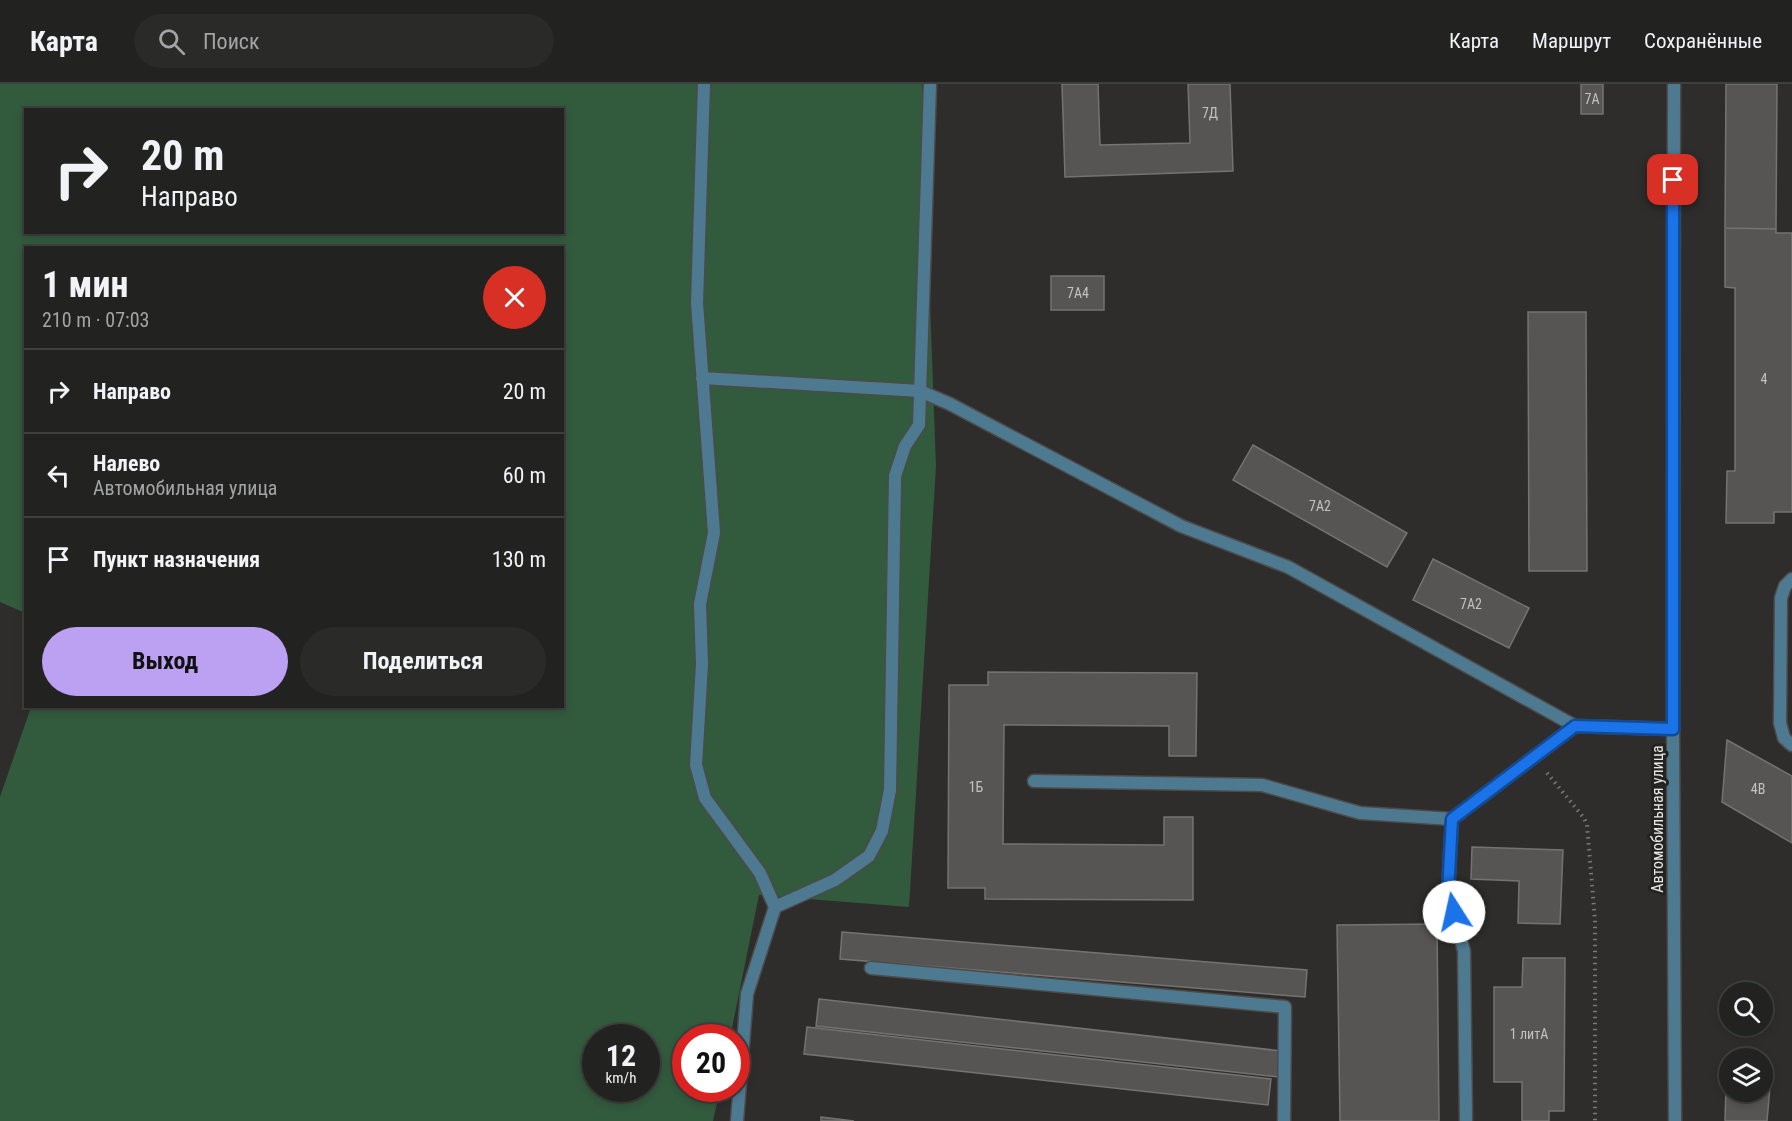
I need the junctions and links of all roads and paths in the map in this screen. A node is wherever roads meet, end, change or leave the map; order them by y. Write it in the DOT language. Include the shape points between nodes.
graph roads {
  1 [pos="704,84"];
  2 [pos="930,84"];
  3 [pos="1674,84"];
  4 [pos="702,378"];
  5 [pos="920,392"];
  6 [pos="1792,579"];
  7 [pos="1575,726"];
  8 [pos="1673,729"];
  9 [pos="1792,745"];
  10 [pos="1534,757"];
  11 [pos="1034,781"];
  12 [pos="1452,819"];
  13 [pos="775,907"];
  14 [pos="871,968"];
  15 [pos="736,1121"];
  16 [pos="1284,1121"];
  17 [pos="1466,1121"];
  18 [pos="1595,1121"];
  19 [pos="1675,1121"];
  1 -- 4 [label="street" via="697,303"];
  2 -- 5 [label="street"];
  3 -- 8 [label="street, Автомобильная улица"];
  4 -- 5 [label="street"];
  4 -- 13 [label="street" via="714,533 700,604 702,664 696,765 705,798 760,873"];
  5 -- 7 [label="street" via="950,404 1181,526 1288,567"];
  5 -- 13 [label="street" via="919,425 905,446 895,476 890,790 882,831 869,856 835,880"];
  6 -- 9 [label="street" via="1781,598 1780,723 1784,738"];
  7 -- 8 [label="street"];
  7 -- 10 [label="street"];
  8 -- 19 [label="street, Автомобильная улица"];
  10 -- 12 [label="street"];
  10 -- 18 [label="path" via="1587,825 1595,920"];
  11 -- 12 [label="street" via="1262,785 1360,813"];
  12 -- 17 [label="street" via="1448,892 1464,951"];
  13 -- 15 [label="street" via="747,994"];
  14 -- 16 [label="street" via="1285,1007"];
}
